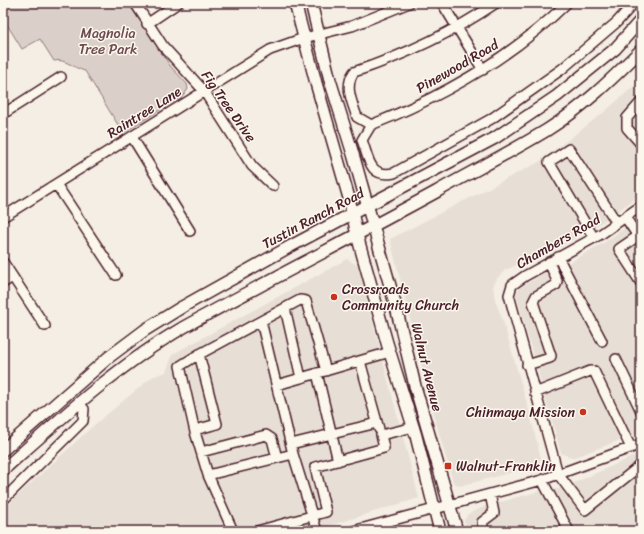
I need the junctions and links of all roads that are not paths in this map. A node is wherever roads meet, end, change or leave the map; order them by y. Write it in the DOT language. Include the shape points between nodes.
graph roads {
  1 [pos="135,3"];
  2 [pos="178,3"];
  3 [pos="295,3"];
  4 [pos="311,3"];
  5 [pos="409,3"];
  6 [pos="442,3"];
  7 [pos="496,3"];
  8 [pos="567,3"];
  9 [pos="634,3"];
  10 [pos="641,20"];
  11 [pos="147,24"];
  12 [pos="457,28"];
  13 [pos="320,34"];
  14 [pos="304,38"];
  15 [pos="641,50"];
  16 [pos="483,70"];
  17 [pos="61,77"];
  18 [pos="204,91"];
  19 [pos="641,102"];
  20 [pos="3,114"];
  21 [pos="371,125"];
  22 [pos="132,137"];
  23 [pos="641,144"];
  24 [pos="56,184"];
  25 [pos="273,186"];
  26 [pos="368,206"];
  27 [pos="641,206"];
  28 [pos="352,214"];
  29 [pos="3,217"];
  30 [pos="621,220"];
  31 [pos="373,227"];
  32 [pos="190,231"];
  33 [pos="357,235"];
  34 [pos="639,235"];
  35 [pos="594,238"];
  36 [pos="558,258"];
  37 [pos="3,262"];
  38 [pos="549,262"];
  39 [pos="116,275"];
  40 [pos="12,277"];
  41 [pos="3,283"];
  42 [pos="641,283"];
  43 [pos="285,308"];
  44 [pos="261,321"];
  45 [pos="46,326"];
  46 [pos="602,341"];
  47 [pos="405,347"];
  48 [pos="390,352"];
  49 [pos="199,354"];
  50 [pos="616,359"];
  51 [pos="360,361"];
  52 [pos="527,365"];
  53 [pos="322,372"];
  54 [pos="301,378"];
  55 [pos="278,385"];
  56 [pos="535,393"];
  57 [pos="78,403"];
  58 [pos="641,411"];
  59 [pos="377,423"];
  60 [pos="414,428"];
  61 [pos="195,430"];
  62 [pos="332,435"];
  63 [pos="381,435"];
  64 [pos="638,446"];
  65 [pos="292,449"];
  66 [pos="3,450"];
  67 [pos="201,452"];
  68 [pos="277,458"];
  69 [pos="338,461"];
  70 [pos="641,465"];
  71 [pos="3,470"];
  72 [pos="558,474"];
  73 [pos="208,475"];
  74 [pos="542,480"];
  75 [pos="490,494"];
  76 [pos="3,500"];
  77 [pos="449,505"];
  78 [pos="434,510"];
  79 [pos="312,515"];
  80 [pos="369,529"];
  81 [pos="233,531"];
  82 [pos="257,531"];
  83 [pos="317,531"];
  84 [pos="354,531"];
  85 [pos="440,531"];
  86 [pos="457,531"];
  87 [pos="484,531"];
  88 [pos="569,531"];
  1 -- 11 [label="street, Fig Tree Drive"];
  2 -- 11 [label="street"];
  3 -- 14 [label="main road, Walnut Avenue"];
  4 -- 13 [label="main road, Walnut Avenue"];
  5 -- 13 [label="street, Raintree Lane" via="352,26"];
  6 -- 12 [label="street"];
  7 -- 12 [label="street"];
  8 -- 16 [label="street, Pinewood Road" via="530,38"];
  9 -- 21 [label="street" via="617,22 562,69 491,119 394,173 383,175 372,168 362,140"];
  10 -- 26 [label="main road, Tustin Ranch Road" via="615,49 557,96 495,138"];
  11 -- 18 [label="street, Fig Tree Drive" via="167,51"];
  12 -- 16 [label="street"];
  12 -- 21 [label="street" via="401,56 354,72 348,84 351,99 357,117"];
  13 -- 14 [label="street, Raintree Lane"];
  13 -- 26 [label="main road, Walnut Avenue" via="330,80"];
  14 -- 18 [label="street, Raintree Lane" via="270,50"];
  14 -- 28 [label="main road, Walnut Avenue"];
  15 -- 31 [label="main road" via="608,83 547,129"];
  16 -- 21 [label="street, Pinewood Road" via="445,91"];
  17 -- 20 [label="street"];
  18 -- 22 [label="street, Raintree Lane"];
  18 -- 25 [label="street, Fig Tree Drive" via="252,166"];
  19 -- 23 [label="street" via="627,118 628,128"];
  22 -- 24 [label="street, Raintree Lane"];
  22 -- 32 [label="street"];
  24 -- 29 [label="street, Raintree Lane"];
  24 -- 39 [label="street"];
  26 -- 28 [label="main road, Tustin Ranch Road"];
  26 -- 31 [label="main road, Walnut Avenue"];
  27 -- 30 [label="street, Chambers Road"];
  28 -- 33 [label="main road, Walnut Avenue"];
  28 -- 66 [label="main road, Tustin Ranch Road" via="231,279 145,330 109,357"];
  30 -- 34 [label="street"];
  30 -- 35 [label="street, Chambers Road"];
  30 -- 35 [label="street" via="569,149 549,162"];
  31 -- 33 [label="main road"];
  31 -- 47 [label="main road, Walnut Avenue"];
  33 -- 48 [label="main road, Walnut Avenue"];
  33 -- 57 [label="main road" via="152,347"];
  34 -- 42 [label="street" via="619,249"];
  35 -- 36 [label="street, Chambers Road"];
  36 -- 38 [label="street, Chambers Road"];
  36 -- 46 [label="street"];
  37 -- 40 [label="street"];
  38 -- 52 [label="street, Chambers Road" via="512,285 509,295"];
  38 -- 52 [label="street" via="557,281 556,285 536,296 533,302 551,356"];
  40 -- 41 [label="street"];
  40 -- 45 [label="street"];
  43 -- 44 [label="street"];
  43 -- 53 [label="street" via="300,300 306,301"];
  43 -- 54 [label="street"];
  44 -- 49 [label="street"];
  44 -- 55 [label="street"];
  47 -- 48 [label="main road"];
  47 -- 77 [label="main road, Walnut Avenue"];
  48 -- 51 [label="street"];
  48 -- 60 [label="main road, Walnut Avenue"];
  49 -- 61 [label="street" via="180,366"];
  49 -- 61 [label="street" via="217,424"];
  50 -- 58 [label="street"];
  51 -- 53 [label="street"];
  51 -- 59 [label="street"];
  52 -- 56 [label="street, Chambers Road"];
  53 -- 54 [label="street"];
  53 -- 62 [label="street"];
  54 -- 55 [label="street"];
  55 -- 65 [label="street"];
  56 -- 64 [label="street" via="594,371"];
  56 -- 72 [label="street, Chambers Road"];
  57 -- 71 [label="main road"];
  57 -- 76 [label="street" via="84,409 83,421"];
  59 -- 62 [label="street"];
  59 -- 63 [label="street"];
  60 -- 63 [label="street"];
  60 -- 78 [label="main road, Walnut Avenue"];
  61 -- 67 [label="street"];
  62 -- 65 [label="street"];
  62 -- 69 [label="street"];
  63 -- 69 [label="street" via="384,448"];
  64 -- 72 [label="street"];
  65 -- 68 [label="street"];
  65 -- 79 [label="street"];
  67 -- 68 [label="street" via="266,435 272,439"];
  67 -- 73 [label="street"];
  68 -- 73 [label="street"];
  69 -- 79 [label="street" via="315,467 326,512"];
  70 -- 72 [label="street, Chambers Road" via="584,510"];
  72 -- 74 [label="street"];
  73 -- 81 [label="street"];
  74 -- 75 [label="street"];
  74 -- 88 [label="street"];
  75 -- 77 [label="street"];
  75 -- 87 [label="street" via="494,513 482,522"];
  77 -- 78 [label="street"];
  77 -- 86 [label="main road, Walnut Avenue"];
  78 -- 80 [label="street"];
  78 -- 85 [label="main road, Walnut Avenue"];
  79 -- 82 [label="street"];
  79 -- 83 [label="street"];
  80 -- 84 [label="street"];
}
